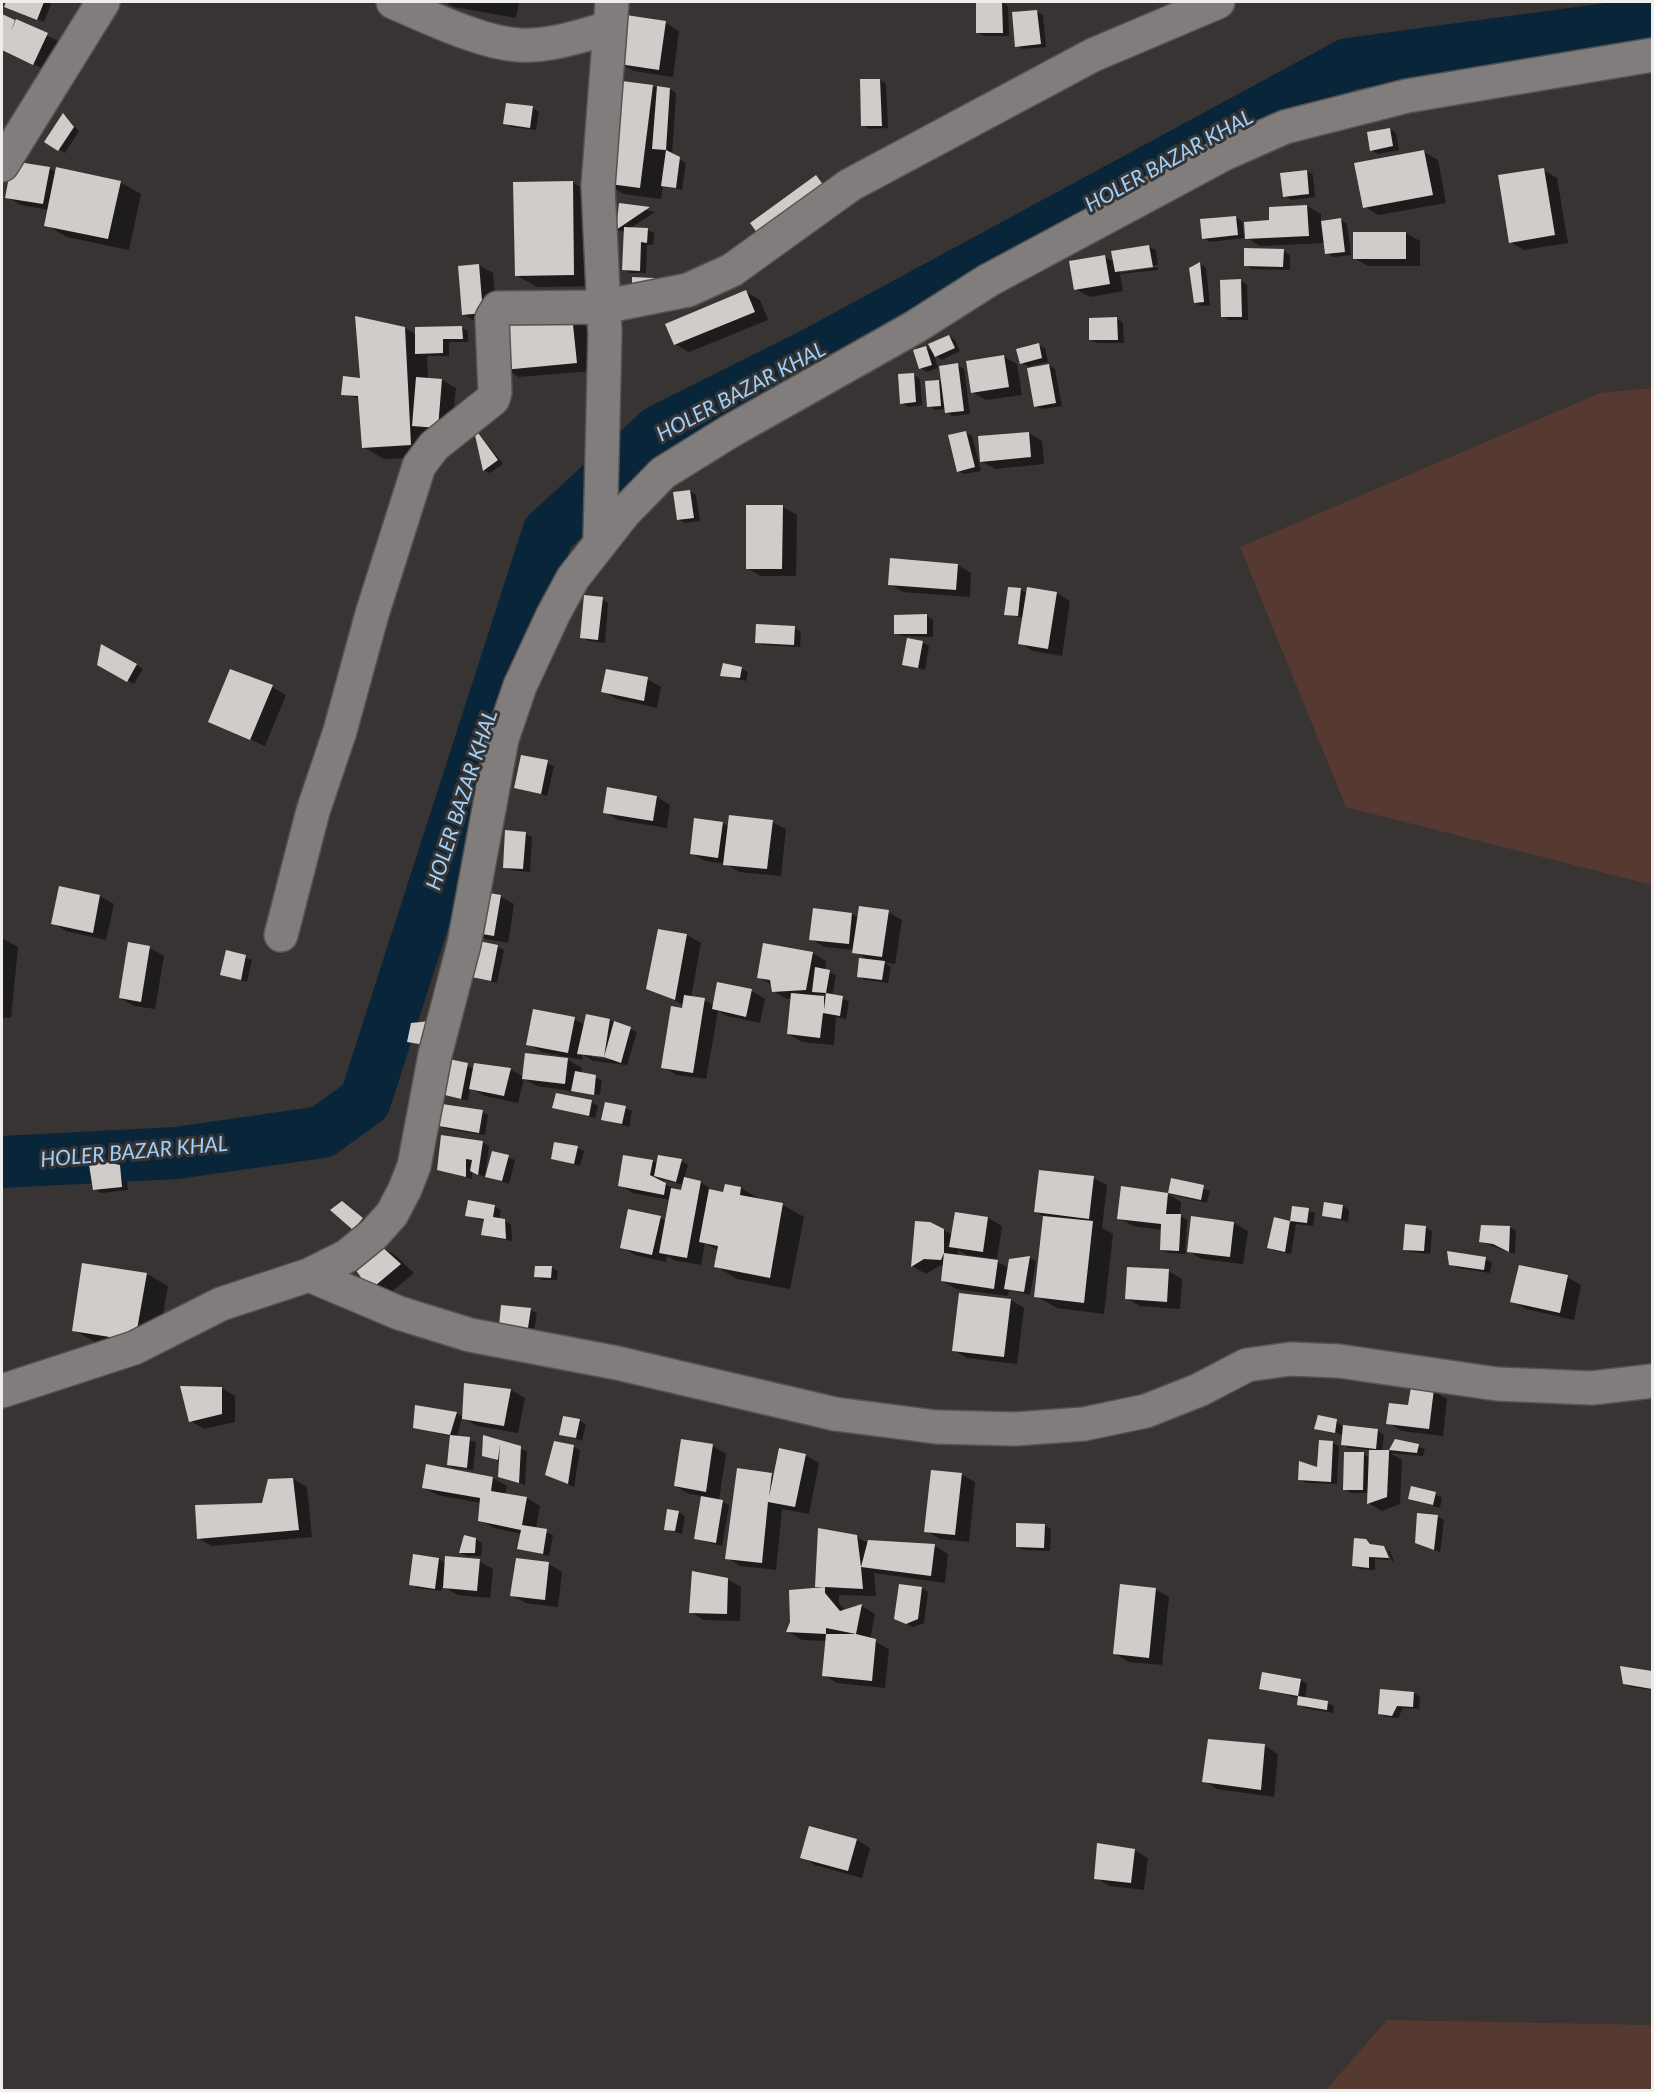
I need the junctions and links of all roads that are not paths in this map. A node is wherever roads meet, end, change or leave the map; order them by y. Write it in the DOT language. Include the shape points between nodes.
graph roads {
  1 [pos="103,2"];
  2 [pos="393,2"];
  3 [pos="1218,2"];
  4 [pos="610,14"];
  5 [pos="1653,55"];
  6 [pos="2,165"];
  7 [pos="602,307"];
  8 [pos="601,530"];
  9 [pos="281,935"];
  10 [pos="309,1275"];
  11 [pos="1653,1381"];
  12 [pos="2,1391"];
  1 -- 6 [label="street"];
  2 -- 4 [label="street" via="466,32 518,45 555,43"];
  3 -- 7 [label="street" via="1093,55 850,185 732,270 688,290"];
  4 -- 7 [label="street" via="598,186"];
  5 -- 8 [label="street" via="1345,110 1285,127 1224,154 989,280 915,327 729,432 663,473"];
  7 -- 8 [label="street" via="606,390"];
  7 -- 9 [label="street" via="498,308 492,318 493,399 434,446 419,466 313,811"];
  8 -- 10 [label="street" via="553,615 520,686 502,739 464,944 435,1055 414,1166 405,1189 392,1214 374,1234 347,1257"];
  10 -- 11 [label="street" via="399,1313 470,1335 618,1363 835,1414 936,1428 1015,1429 1084,1424 1146,1411 1199,1390 1246,1365 1290,1359 1340,1361 1497,1384 1592,1388"];
  10 -- 12 [label="street" via="220,1304 134,1348"];
}
